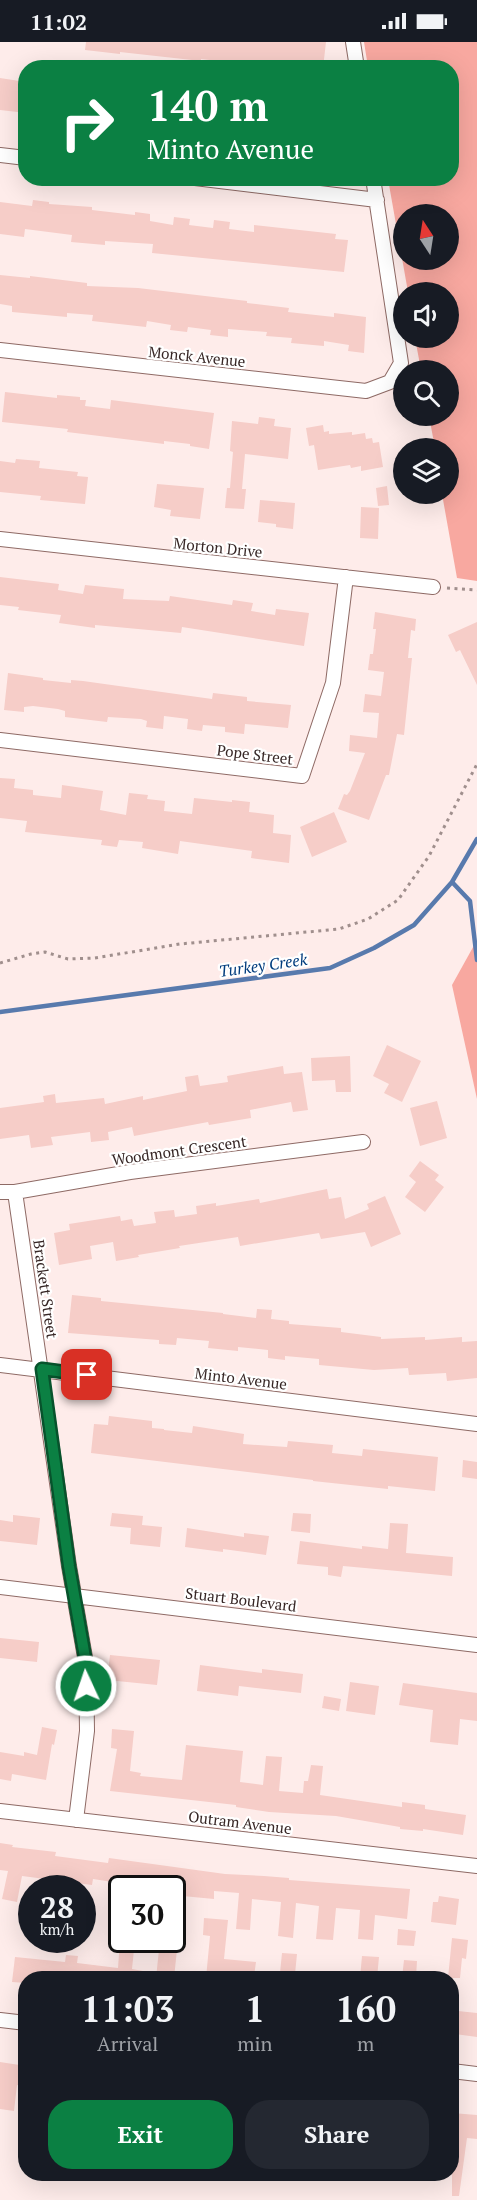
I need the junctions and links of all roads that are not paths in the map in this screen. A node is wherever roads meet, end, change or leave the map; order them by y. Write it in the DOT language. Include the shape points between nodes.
graph roads {
  1 [pos="353,42"];
  2 [pos="356,60"];
  3 [pos="0,155"];
  4 [pos="18,157"];
  5 [pos="261,186"];
  6 [pos="375,186"];
  7 [pos="377,200"];
  8 [pos="0,350"];
  9 [pos="0,539"];
  10 [pos="346,577"];
  11 [pos="433,587"];
  12 [pos="0,740"];
  13 [pos="363,1142"];
  14 [pos="0,1192"];
  15 [pos="15,1192"];
  16 [pos="0,1365"];
  17 [pos="42,1369"];
  18 [pos="477,1424"];
  19 [pos="0,1587"];
  20 [pos="74,1596"];
  21 [pos="477,1645"];
  22 [pos="0,1811"];
  23 [pos="76,1820"];
  24 [pos="477,1866"];
  25 [pos="0,2020"];
  26 [pos="18,2022"];
  27 [pos="459,2072"];
  28 [pos="477,2074"];
  1 -- 2 [label="street"];
  3 -- 4 [label="street"];
  5 -- 7 [label="street"];
  6 -- 7 [label="street"];
  7 -- 8 [label="street, Monck Avenue" via="401,363 390,382 366,391"];
  9 -- 10 [label="street, Morton Drive"];
  10 -- 11 [label="street, Morton Drive"];
  10 -- 12 [label="street, Pope Street" via="333,683 302,776"];
  13 -- 15 [label="street, Woodmont Crescent" via="130,1172"];
  14 -- 15 [label="street, Woodmont Crescent"];
  15 -- 17 [label="street, Brackett Street"];
  16 -- 17 [label="street, Minto Avenue"];
  17 -- 18 [label="street, Minto Avenue"];
  17 -- 20 [label="street, Brackett Street"];
  19 -- 20 [label="street, Stuart Boulevard"];
  20 -- 21 [label="street, Stuart Boulevard"];
  20 -- 23 [label="street, Brackett Street" via="86,1663 87,1731"];
  22 -- 23 [label="street, Outram Avenue"];
  23 -- 24 [label="street, Outram Avenue"];
  25 -- 26 [label="street"];
  27 -- 28 [label="street"];
}
